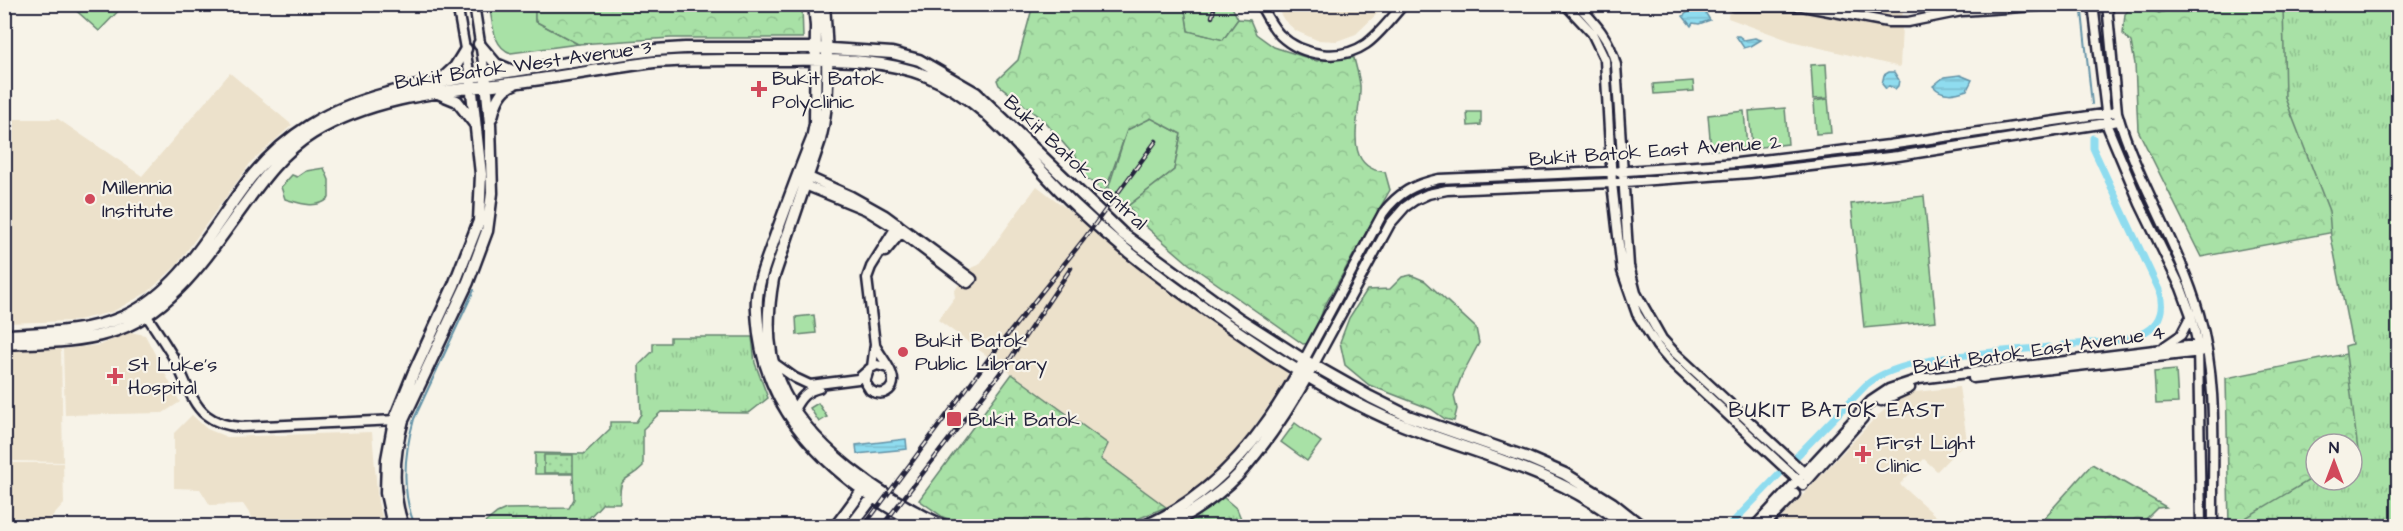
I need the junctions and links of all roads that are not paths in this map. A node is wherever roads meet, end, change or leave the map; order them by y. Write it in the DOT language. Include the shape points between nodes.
graph roads {
  1 [pos="458,4"];
  2 [pos="474,4"];
  3 [pos="814,4"];
  4 [pos="824,4"];
  5 [pos="1260,4"];
  6 [pos="1266,4"];
  7 [pos="1397,4"];
  8 [pos="1404,4"];
  9 [pos="1565,4"];
  10 [pos="1577,4"];
  11 [pos="2066,4"];
  12 [pos="2093,4"];
  13 [pos="2107,4"];
  14 [pos="1733,6"];
  15 [pos="1948,9"];
  16 [pos="479,44"];
  17 [pos="466,49"];
  18 [pos="821,54"];
  19 [pos="514,71"];
  20 [pos="486,80"];
  21 [pos="440,81"];
  22 [pos="523,81"];
  23 [pos="471,82"];
  24 [pos="427,93"];
  25 [pos="2118,117"];
  26 [pos="2106,119"];
  27 [pos="490,124"];
  28 [pos="476,127"];
  29 [pos="1622,171"];
  30 [pos="1611,172"];
  31 [pos="801,179"];
  32 [pos="1622,182"];
  33 [pos="1612,183"];
  34 [pos="900,228"];
  35 [pos="970,281"];
  36 [pos="144,311"];
  37 [pos="2191,315"];
  38 [pos="4,335"];
  39 [pos="4,344"];
  40 [pos="875,344"];
  41 [pos="2203,348"];
  42 [pos="2159,349"];
  43 [pos="774,363"];
  44 [pos="870,368"];
  45 [pos="888,368"];
  46 [pos="1306,368"];
  47 [pos="870,390"];
  48 [pos="794,410"];
  49 [pos="398,420"];
  50 [pos="1778,455"];
  51 [pos="1808,476"];
  52 [pos="1801,483"];
  53 [pos="866,485"];
  54 [pos="876,493"];
  55 [pos="393,526"];
  56 [pos="403,526"];
  57 [pos="836,526"];
  58 [pos="851,526"];
  59 [pos="924,526"];
  60 [pos="944,526"];
  61 [pos="1145,526"];
  62 [pos="1168,526"];
  63 [pos="1626,526"];
  64 [pos="1641,526"];
  65 [pos="1755,526"];
  66 [pos="1764,526"];
  67 [pos="2201,526"];
  68 [pos="2213,526"];
  1 -- 17 [label="street"];
  2 -- 16 [label="street"];
  3 -- 18 [label="main road"];
  4 -- 18 [label="main road"];
  5 -- 8 [label="street" via="1280,34 1294,45 1324,55 1353,51 1366,43"];
  6 -- 7 [label="street" via="1284,31 1296,41 1325,50 1351,46 1364,39"];
  9 -- 30 [label="street" via="1592,33 1605,60"];
  10 -- 29 [label="street" via="1602,31 1614,58"];
  11 -- 15 [label="street"];
  12 -- 26 [label="street"];
  13 -- 25 [label="street"];
  14 -- 15 [label="street" via="1802,6 1888,22 1908,22"];
  16 -- 19 [label="main road" via="496,64"];
  16 -- 20 [label="street"];
  17 -- 21 [label="main road"];
  17 -- 23 [label="street"];
  18 -- 19 [label="main road, Bukit Batok West Avenue 3" via="685,48"];
  18 -- 22 [label="main road, Bukit Batok West Avenue 3" via="654,62"];
  18 -- 31 [label="main road" via="815,124"];
  18 -- 46 [label="main road, Bukit Batok Central" via="904,68 971,101 1112,237 1216,316"];
  19 -- 20 [label="main road, Bukit Batok West Avenue 3"];
  20 -- 22 [label="main road, Bukit Batok West Avenue 3"];
  20 -- 23 [label="main road, Bukit Batok West Avenue 3"];
  20 -- 27 [label="main road"];
  21 -- 23 [label="main road, Bukit Batok West Avenue 3"];
  21 -- 36 [label="main road, Bukit Batok West Avenue 3" via="368,100 319,119 295,136 253,175 188,266"];
  22 -- 27 [label="main road" via="508,86 498,98"];
  23 -- 24 [label="main road, Bukit Batok West Avenue 3"];
  23 -- 28 [label="main road"];
  24 -- 28 [label="main road" via="457,101"];
  24 -- 36 [label="main road, Bukit Batok West Avenue 3" via="351,114 312,134 284,155 196,270"];
  25 -- 26 [label="street, Bukit Batok East Avenue 2"];
  25 -- 41 [label="street" via="2143,183 2190,285"];
  26 -- 29 [label="street, Bukit Batok East Avenue 2" via="1795,157"];
  26 -- 32 [label="street, Bukit Batok East Avenue 2" via="1894,156 1750,173"];
  26 -- 37 [label="street" via="2116,152"];
  27 -- 49 [label="main road" via="492,193 487,231 464,292"];
  28 -- 49 [label="main road" via="481,184 479,221 413,374"];
  29 -- 30 [label="street, Bukit Batok East Avenue 2"];
  29 -- 32 [label="street"];
  30 -- 33 [label="street"];
  30 -- 46 [label="street, Bukit Batok East Avenue 2" via="1440,179 1408,189 1380,219"];
  31 -- 34 [label="street" via="860,200"];
  31 -- 43 [label="main road" via="769,302"];
  31 -- 53 [label="main road" via="762,271 757,297 763,359 774,389 799,430 826,459"];
  32 -- 33 [label="street, Bukit Batok East Avenue 2"];
  32 -- 50 [label="street" via="1629,266 1646,313 1673,351"];
  33 -- 46 [label="street, Bukit Batok East Avenue 2" via="1446,190 1415,200 1386,230"];
  33 -- 50 [label="street" via="1622,271 1646,330 1669,360"];
  34 -- 35 [label="street"];
  34 -- 40 [label="street" via="871,267 866,284"];
  36 -- 38 [label="main road, Bukit Batok West Avenue 3" via="87,328"];
  36 -- 39 [label="main road, Bukit Batok West Avenue 3" via="128,326 90,338"];
  36 -- 49 [label="street" via="175,360 195,402 215,421 241,428"];
  37 -- 41 [label="street"];
  37 -- 42 [label="street" via="2181,335"];
  40 -- 44 [label="street"];
  40 -- 45 [label="street"];
  41 -- 42 [label="street, Bukit Batok East Avenue 4"];
  41 -- 51 [label="street, Bukit Batok East Avenue 4" via="1920,384 1889,395 1875,405"];
  41 -- 67 [label="street"];
  41 -- 68 [label="street" via="2212,395"];
  42 -- 51 [label="street, Bukit Batok East Avenue 4" via="1919,379 1889,389 1871,401"];
  43 -- 44 [label="street" via="810,385 858,379"];
  43 -- 48 [label="main road"];
  44 -- 45 [label="street"];
  44 -- 47 [label="street" via="865,378"];
  45 -- 47 [label="street" via="893,380 890,389 880,394"];
  46 -- 61 [label="main road" via="1229,469 1182,507"];
  46 -- 62 [label="main road" via="1288,408 1238,474 1214,497"];
  46 -- 63 [label="main road" via="1392,420 1560,483"];
  46 -- 64 [label="main road" via="1408,416 1565,474"];
  47 -- 48 [label="street" via="856,384 810,390"];
  48 -- 53 [label="main road"];
  49 -- 55 [label="main road" via="388,448 386,492"];
  49 -- 56 [label="main road" via="394,478"];
  50 -- 51 [label="street"];
  50 -- 52 [label="street"];
  51 -- 52 [label="street, Bukit Batok East Avenue 4"];
  52 -- 65 [label="street, Bukit Batok East Avenue 4"];
  52 -- 66 [label="street, Bukit Batok East Avenue 4"];
  53 -- 54 [label="main road"];
  53 -- 57 [label="main road"];
  54 -- 58 [label="main road"];
  54 -- 59 [label="main road"];
  54 -- 60 [label="main road"];
}
